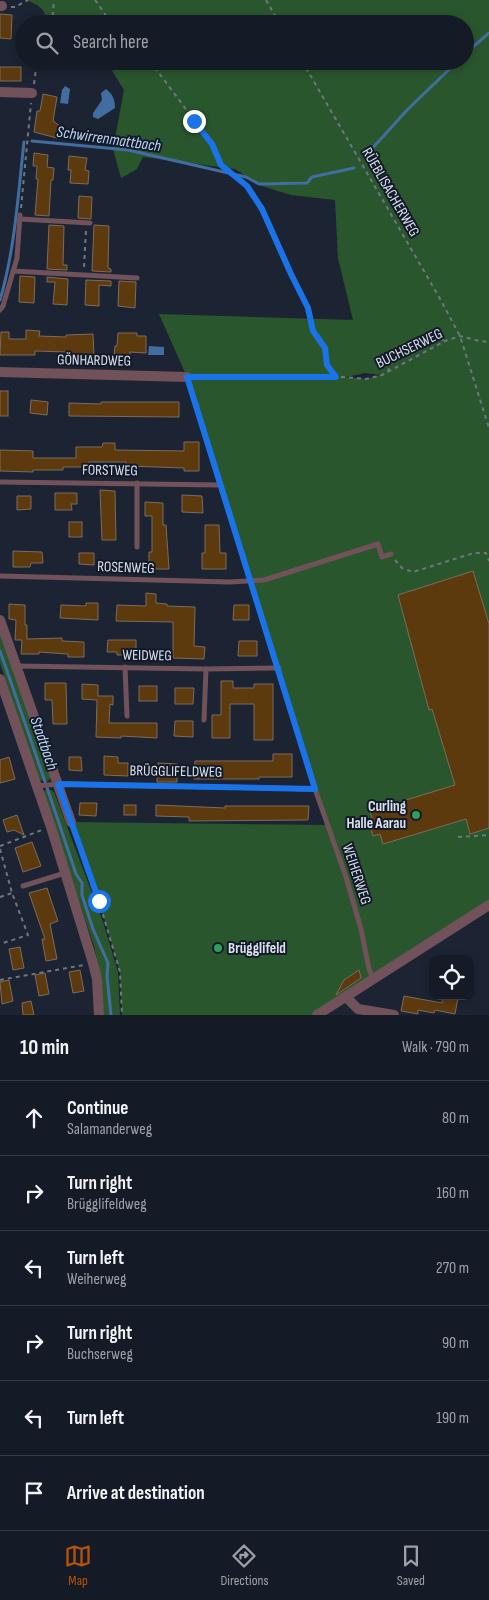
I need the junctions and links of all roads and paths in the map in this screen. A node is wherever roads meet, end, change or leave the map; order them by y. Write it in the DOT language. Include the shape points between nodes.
graph roads {
  1 [pos="28,0"];
  2 [pos="54,0"];
  3 [pos="95,0"];
  4 [pos="266,0"];
  5 [pos="1,6"];
  6 [pos="53,15"];
  7 [pos="106,15"];
  8 [pos="275,15"];
  9 [pos="36,70"];
  10 [pos="157,70"];
  11 [pos="307,70"];
  12 [pos="0,92"];
  13 [pos="32,93"];
  14 [pos="20,217"];
  15 [pos="88,222"];
  16 [pos="13,271"];
  17 [pos="84,275"];
  18 [pos="137,278"];
  19 [pos="0,310"];
  20 [pos="460,336"];
  21 [pos="445,341"];
  22 [pos="489,342"];
  23 [pos="0,372"];
  24 [pos="388,372"];
  25 [pos="187,377"];
  26 [pos="336,377"];
  27 [pos="489,428"];
  28 [pos="0,482"];
  29 [pos="137,483"];
  30 [pos="220,485"];
  31 [pos="137,547"];
  32 [pos="391,554"];
  33 [pos="489,561"];
  34 [pos="0,576"];
  35 [pos="252,581"];
  36 [pos="0,620"];
  37 [pos="15,666"];
  38 [pos="125,667"];
  39 [pos="279,668"];
  40 [pos="206,669"];
  41 [pos="0,679"];
  42 [pos="127,716"];
  43 [pos="204,720"];
  44 [pos="55,784"];
  45 [pos="39,786"];
  46 [pos="315,789"];
  47 [pos="71,822"];
  48 [pos="51,827"];
  49 [pos="489,835"];
  50 [pos="458,838"];
  51 [pos="0,847"];
  52 [pos="66,873"];
  53 [pos="23,886"];
  54 [pos="12,892"];
  55 [pos="0,897"];
  56 [pos="489,905"];
  57 [pos="0,944"];
  58 [pos="93,963"];
  59 [pos="373,979"];
  60 [pos="0,980"];
  61 [pos="346,997"];
  62 [pos="99,1015"];
  63 [pos="122,1015"];
  64 [pos="317,1015"];
  65 [pos="394,1015"];
  1 -- 5 [label="path" via="15,7"];
  2 -- 6 [label="path"];
  3 -- 7 [label="path"];
  4 -- 8 [label="path"];
  9 -- 13 [label="path"];
  10 -- 26 [label="path" via="212,144 221,165 247,186 262,209 308,308 313,331 325,348 327,365"];
  11 -- 20 [label="path, RÜEBLISACHERWEG"];
  12 -- 13 [label="street"];
  13 -- 14 [label="path"];
  14 -- 15 [label="lane"];
  14 -- 16 [label="lane"];
  15 -- 17 [label="path"];
  16 -- 17 [label="lane"];
  16 -- 19 [label="lane"];
  17 -- 18 [label="lane"];
  20 -- 21 [label="path, BUCHSERWEG"];
  20 -- 22 [label="path, BUCHSERWEG"];
  20 -- 27 [label="path, RÜEBLISACHERWEG"];
  21 -- 24 [label="path, BUCHSERWEG"];
  21 -- 24 [label="path" via="438,337 410,340 394,349"];
  23 -- 25 [label="street, GÖNHARDWEG"];
  24 -- 26 [label="path, BUCHSERWEG" via="366,379"];
  25 -- 26 [label="path, BUCHSERWEG"];
  25 -- 30 [label="lane, WEIHERWEG"];
  28 -- 29 [label="lane, FORSTWEG"];
  29 -- 30 [label="lane, FORSTWEG"];
  29 -- 31 [label="lane"];
  30 -- 35 [label="lane, WEIHERWEG"];
  32 -- 33 [label="path" via="402,568 413,572 474,553 486,553"];
  32 -- 35 [label="lane, ROSENWEG" via="382,557 378,544"];
  34 -- 35 [label="lane, ROSENWEG"];
  35 -- 39 [label="lane, WEIHERWEG"];
  36 -- 37 [label="street"];
  37 -- 38 [label="lane, WEIDWEG"];
  37 -- 44 [label="street"];
  38 -- 40 [label="lane, WEIDWEG"];
  38 -- 42 [label="lane"];
  39 -- 40 [label="lane, WEIDWEG"];
  39 -- 46 [label="lane, WEIHERWEG"];
  40 -- 43 [label="lane"];
  41 -- 45 [label="street"];
  44 -- 45 [label="lane, BRÜGGLIFELDWEG"];
  44 -- 46 [label="lane, BRÜGGLIFELDWEG"];
  44 -- 47 [label="street"];
  45 -- 48 [label="street"];
  46 -- 59 [label="lane, WEIHERWEG" via="354,903"];
  47 -- 63 [label="path" via="120,972"];
  48 -- 51 [label="path"];
  48 -- 52 [label="street"];
  49 -- 50 [label="path"];
  51 -- 54 [label="path"];
  52 -- 53 [label="lane"];
  52 -- 58 [label="street"];
  54 -- 55 [label="path"];
  54 -- 57 [label="path" via="28,935"];
  56 -- 59 [label="street"];
  58 -- 60 [label="path"];
  58 -- 62 [label="street" via="98,980"];
  59 -- 61 [label="street"];
  61 -- 64 [label="street"];
  61 -- 65 [label="street" via="358,1009"];
}
